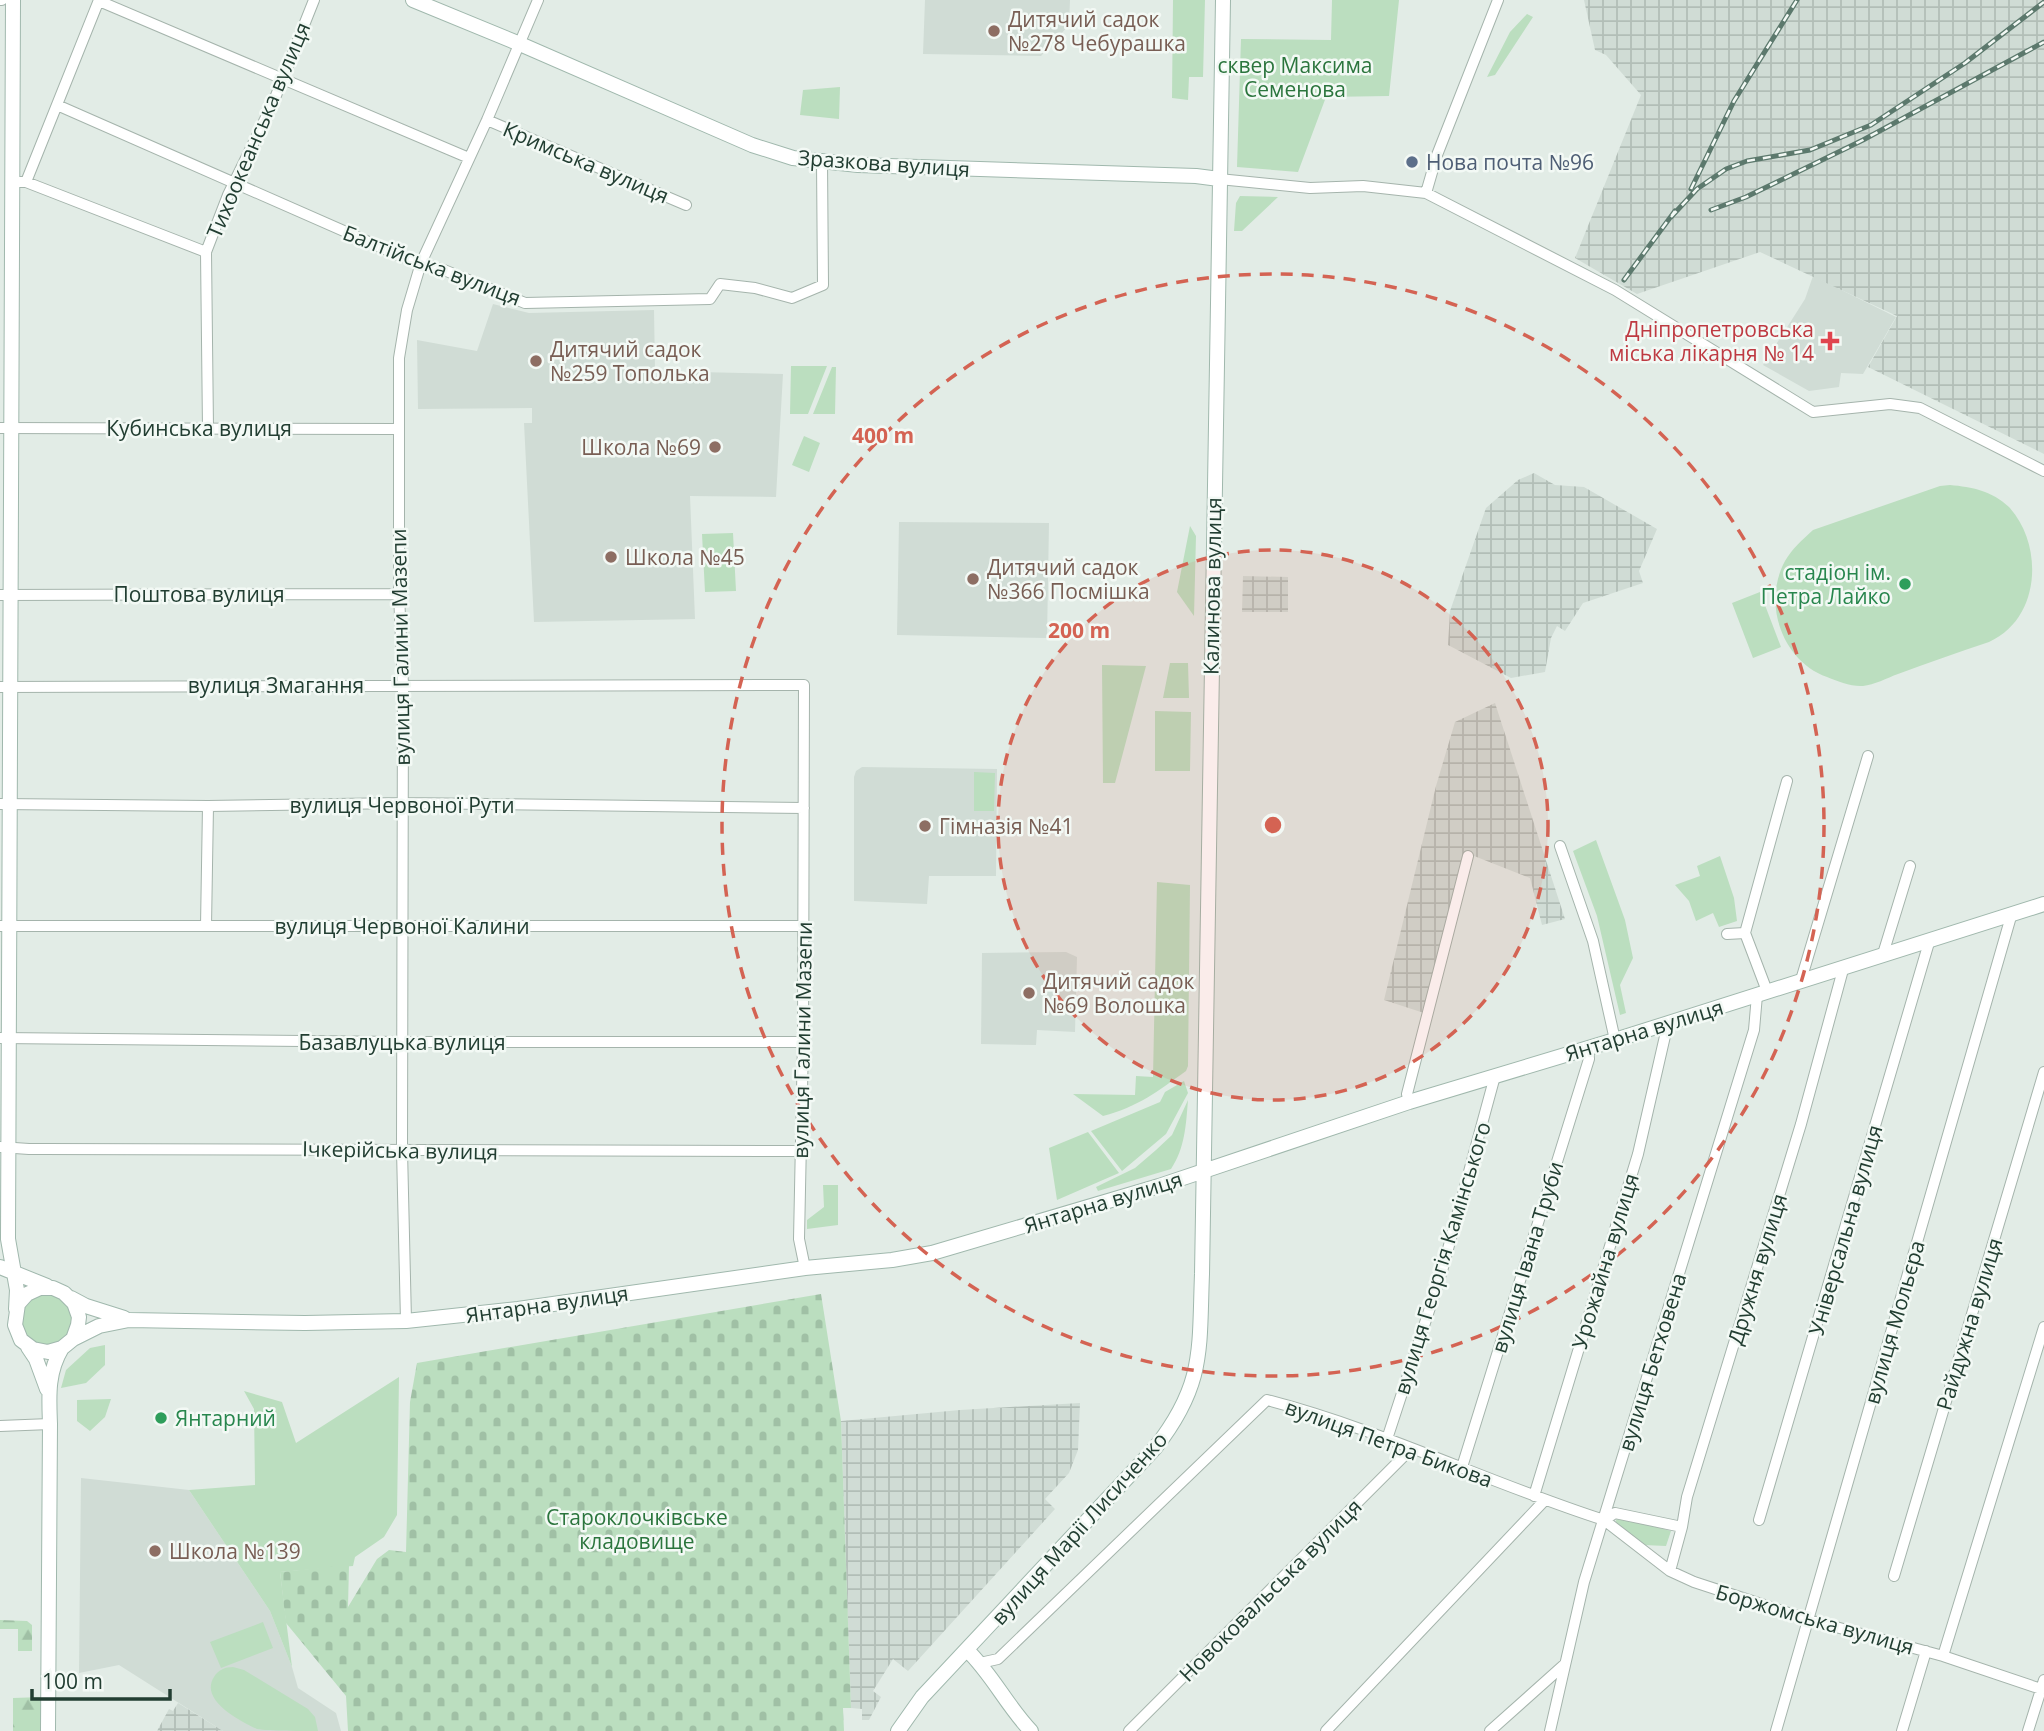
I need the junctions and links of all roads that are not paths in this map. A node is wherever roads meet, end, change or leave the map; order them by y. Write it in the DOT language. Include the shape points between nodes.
graph roads {
  1 [pos="13,0"];
  2 [pos="99,0"];
  3 [pos="314,0"];
  4 [pos="412,0"];
  5 [pos="538,0"];
  6 [pos="1223,0"];
  7 [pos="1499,0"];
  8 [pos="520,44"];
  9 [pos="283,80"];
  10 [pos="57,105"];
  11 [pos="7,109"];
  12 [pos="487,120"];
  13 [pos="469,158"];
  14 [pos="822,163"];
  15 [pos="1219,179"];
  16 [pos="20,182"];
  17 [pos="234,184"];
  18 [pos="1426,193"];
  19 [pos="686,205"];
  20 [pos="7,221"];
  21 [pos="206,252"];
  22 [pos="421,263"];
  23 [pos="6,428"];
  24 [pos="208,428"];
  25 [pos="399,429"];
  26 [pos="2044,471"];
  27 [pos="399,594"];
  28 [pos="6,595"];
  29 [pos="403,685"];
  30 [pos="804,685"];
  31 [pos="6,687"];
  32 [pos="1868,756"];
  33 [pos="1787,781"];
  34 [pos="402,803"];
  35 [pos="6,804"];
  36 [pos="208,806"];
  37 [pos="804,808"];
  38 [pos="1560,846"];
  39 [pos="1468,856"];
  40 [pos="1910,866"];
  41 [pos="2044,904"];
  42 [pos="2012,913"];
  43 [pos="5,926"];
  44 [pos="206,926"];
  45 [pos="403,926"];
  46 [pos="803,926"];
  47 [pos="1745,933"];
  48 [pos="1727,934"];
  49 [pos="1930,939"];
  50 [pos="1883,954"];
  51 [pos="1844,967"];
  52 [pos="1801,980"];
  53 [pos="1762,993"];
  54 [pos="1668,1023"];
  55 [pos="5,1039"];
  56 [pos="1615,1040"];
  57 [pos="402,1042"];
  58 [pos="803,1042"];
  59 [pos="1588,1048"];
  60 [pos="2044,1072"];
  61 [pos="1495,1076"];
  62 [pos="1409,1102"];
  63 [pos="4,1147"];
  64 [pos="402,1150"];
  65 [pos="801,1151"];
  66 [pos="1203,1172"];
  67 [pos="805,1268"];
  68 [pos="6,1269"];
  69 [pos="53,1289"];
  70 [pos="69,1297"];
  71 [pos="16,1310"];
  72 [pos="129,1320"];
  73 [pos="405,1321"];
  74 [pos="2044,1327"];
  75 [pos="67,1344"];
  76 [pos="27,1345"];
  77 [pos="48,1393"];
  78 [pos="50,1424"];
  79 [pos="0,1426"];
  80 [pos="1387,1440"];
  81 [pos="1410,1449"];
  82 [pos="1462,1466"];
  83 [pos="1539,1499"];
  84 [pos="1604,1520"];
  85 [pos="1759,1520"];
  86 [pos="1682,1527"];
  87 [pos="1670,1571"];
  88 [pos="1894,1576"];
  89 [pos="1810,1620"];
  90 [pos="967,1650"];
  91 [pos="1926,1651"];
  92 [pos="1943,1656"];
  93 [pos="980,1663"];
  94 [pos="1565,1664"];
  95 [pos="2043,1685"];
  96 [pos="48,1731"];
  97 [pos="898,1731"];
  98 [pos="1031,1731"];
  99 [pos="1129,1731"];
  100 [pos="1326,1731"];
  101 [pos="1490,1731"];
  102 [pos="1550,1731"];
  103 [pos="1776,1731"];
  104 [pos="1902,1731"];
  105 [pos="2028,1731"];
  1 -- 11 [label="main road"];
  2 -- 9 [label="street"];
  2 -- 10 [label="street"];
  3 -- 9 [label="street, Тихоокеанська вулиця"];
  4 -- 8 [label="main road, Зразкова вулиця"];
  5 -- 8 [label="street, вулиця Галини Мазепи"];
  6 -- 15 [label="main road, Калинова вулиця"];
  7 -- 18 [label="street"];
  8 -- 12 [label="street, вулиця Галини Мазепи"];
  8 -- 14 [label="main road, Зразкова вулиця" via="752,145"];
  9 -- 13 [label="street"];
  9 -- 17 [label="street, Тихоокеанська вулиця"];
  10 -- 16 [label="street"];
  10 -- 17 [label="street, Балтійська вулиця"];
  11 -- 16 [label="main road"];
  12 -- 13 [label="street, вулиця Галини Мазепи"];
  12 -- 19 [label="street, Кримська вулиця"];
  13 -- 22 [label="street, вулиця Галини Мазепи"];
  14 -- 15 [label="main road, Зразкова вулиця"];
  14 -- 22 [label="street, Балтійська вулиця" via="823,285 792,298 720,284 710,299 525,303"];
  15 -- 18 [label="street"];
  15 -- 66 [label="main road, Калинова вулиця"];
  16 -- 20 [label="main road"];
  16 -- 21 [label="street"];
  17 -- 21 [label="street, Тихоокеанська вулиця"];
  17 -- 22 [label="street, Балтійська вулиця"];
  18 -- 26 [label="street" via="1615,290 1813,412 1890,404 1920,408"];
  20 -- 23 [label="main road"];
  21 -- 24 [label="street, Тихоокеанська вулиця"];
  22 -- 25 [label="street, вулиця Галини Мазепи" via="401,347"];
  23 -- 24 [label="street, Кубинська вулиця"];
  23 -- 28 [label="main road"];
  24 -- 25 [label="street, Кубинська вулиця"];
  25 -- 27 [label="street, вулиця Галини Мазепи"];
  27 -- 28 [label="street, Поштова вулиця"];
  27 -- 29 [label="street, вулиця Галини Мазепи"];
  28 -- 31 [label="main road"];
  29 -- 30 [label="street, вулиця Змагання"];
  29 -- 31 [label="street, вулиця Змагання"];
  29 -- 34 [label="street, вулиця Галини Мазепи"];
  30 -- 37 [label="street, вулиця Галини Мазепи"];
  31 -- 35 [label="main road"];
  32 -- 52 [label="street"];
  33 -- 47 [label="street"];
  34 -- 36 [label="street, вулиця Червоної Рути"];
  34 -- 37 [label="street, вулиця Червоної Рути"];
  34 -- 45 [label="street, вулиця Галини Мазепи"];
  35 -- 36 [label="street, вулиця Червоної Рути"];
  35 -- 43 [label="main road"];
  36 -- 44 [label="street"];
  37 -- 46 [label="street, вулиця Галини Мазепи"];
  38 -- 56 [label="street" via="1593,942"];
  39 -- 62 [label="street" via="1407,1094"];
  40 -- 50 [label="street"];
  41 -- 42 [label="main road, Янтарна вулиця"];
  42 -- 49 [label="main road, Янтарна вулиця"];
  42 -- 89 [label="street, вулиця Мольєра"];
  43 -- 44 [label="street, вулиця Червоної Калини"];
  43 -- 55 [label="main road"];
  44 -- 45 [label="street, вулиця Червоної Калини"];
  45 -- 46 [label="street, вулиця Червоної Калини"];
  45 -- 57 [label="street, вулиця Галини Мазепи"];
  46 -- 58 [label="street, вулиця Галини Мазепи"];
  47 -- 48 [label="street"];
  47 -- 53 [label="street"];
  49 -- 50 [label="main road, Янтарна вулиця"];
  49 -- 85 [label="street, Універсальна вулиця"];
  50 -- 51 [label="main road, Янтарна вулиця"];
  51 -- 52 [label="main road, Янтарна вулиця"];
  51 -- 86 [label="street, Дружня вулиця" via="1687,1497"];
  52 -- 53 [label="main road, Янтарна вулиця"];
  53 -- 54 [label="main road, Янтарна вулиця"];
  53 -- 84 [label="street, вулиця Бетховена"];
  54 -- 56 [label="main road, Янтарна вулиця"];
  54 -- 83 [label="street, Урожайна вулиця" via="1637,1154"];
  55 -- 57 [label="street, Базавлуцька вулиця"];
  55 -- 63 [label="main road"];
  56 -- 59 [label="main road, Янтарна вулиця"];
  57 -- 58 [label="street, Базавлуцька вулиця"];
  57 -- 64 [label="street, вулиця Галини Мазепи"];
  58 -- 65 [label="street, вулиця Галини Мазепи"];
  59 -- 61 [label="main road, Янтарна вулиця"];
  59 -- 82 [label="street, вулиця Івана Труби" via="1589,1059"];
  60 -- 88 [label="street, Райдужна вулиця"];
  61 -- 62 [label="main road, Янтарна вулиця"];
  61 -- 80 [label="street, вулиця Георгія Камінського" via="1442,1271"];
  62 -- 66 [label="main road, Янтарна вулиця"];
  63 -- 64 [label="street, Ічкерійська вулиця"];
  63 -- 68 [label="main road"];
  64 -- 65 [label="street, Ічкерійська вулиця"];
  64 -- 73 [label="street, вулиця Галини Мазепи"];
  65 -- 67 [label="street, вулиця Галини Мазепи" via="799,1239"];
  66 -- 67 [label="main road, Янтарна вулиця" via="932,1253"];
  66 -- 90 [label="main road, вулиця Марії Лисиченко" via="1200,1338 1188,1400 1156,1448"];
  67 -- 73 [label="main road, Янтарна вулиця"];
  68 -- 69 [label="main road"];
  68 -- 71 [label="main road" via="17,1290"];
  69 -- 70 [label="main road"];
  69 -- 71 [label="main road" via="33,1290"];
  70 -- 72 [label="main road, Янтарна вулиця"];
  70 -- 75 [label="main road" via="79,1317"];
  71 -- 76 [label="main road" via="17,1333"];
  72 -- 73 [label="main road, Янтарна вулиця"];
  72 -- 75 [label="main road, Янтарна вулиця" via="99,1326"];
  74 -- 92 [label="street"];
  75 -- 76 [label="main road" via="40,1352"];
  75 -- 77 [label="main road" via="52,1368"];
  76 -- 77 [label="main road"];
  77 -- 78 [label="main road"];
  78 -- 79 [label="street"];
  78 -- 96 [label="main road"];
  80 -- 81 [label="street, вулиця Петра Бикова"];
  80 -- 93 [label="street, вулиця Петра Бикова" via="1267,1400 998,1659"];
  81 -- 82 [label="street, вулиця Петра Бикова"];
  81 -- 99 [label="street, Новоковальська вулиця"];
  82 -- 83 [label="street, вулиця Петра Бикова"];
  83 -- 84 [label="street, вулиця Петра Бикова"];
  83 -- 100 [label="street"];
  84 -- 86 [label="street, вулиця Петра Бикова" via="1615,1513"];
  84 -- 87 [label="street, Боржомська вулиця"];
  84 -- 94 [label="street, вулиця Бетховена"];
  86 -- 87 [label="street, Дружня вулиця"];
  87 -- 89 [label="street, Боржомська вулиця"];
  89 -- 91 [label="street, Боржомська вулиця"];
  89 -- 103 [label="street, вулиця Мольєра"];
  90 -- 93 [label="main road"];
  90 -- 97 [label="main road, вулиця Марії Лисиченко" via="922,1697"];
  91 -- 92 [label="street, Боржомська вулиця"];
  91 -- 104 [label="street"];
  92 -- 95 [label="street, Боржомська вулиця"];
  93 -- 98 [label="main road"];
  94 -- 101 [label="street"];
  94 -- 102 [label="street, вулиця Бетховена"];
  95 -- 105 [label="street"];
}
